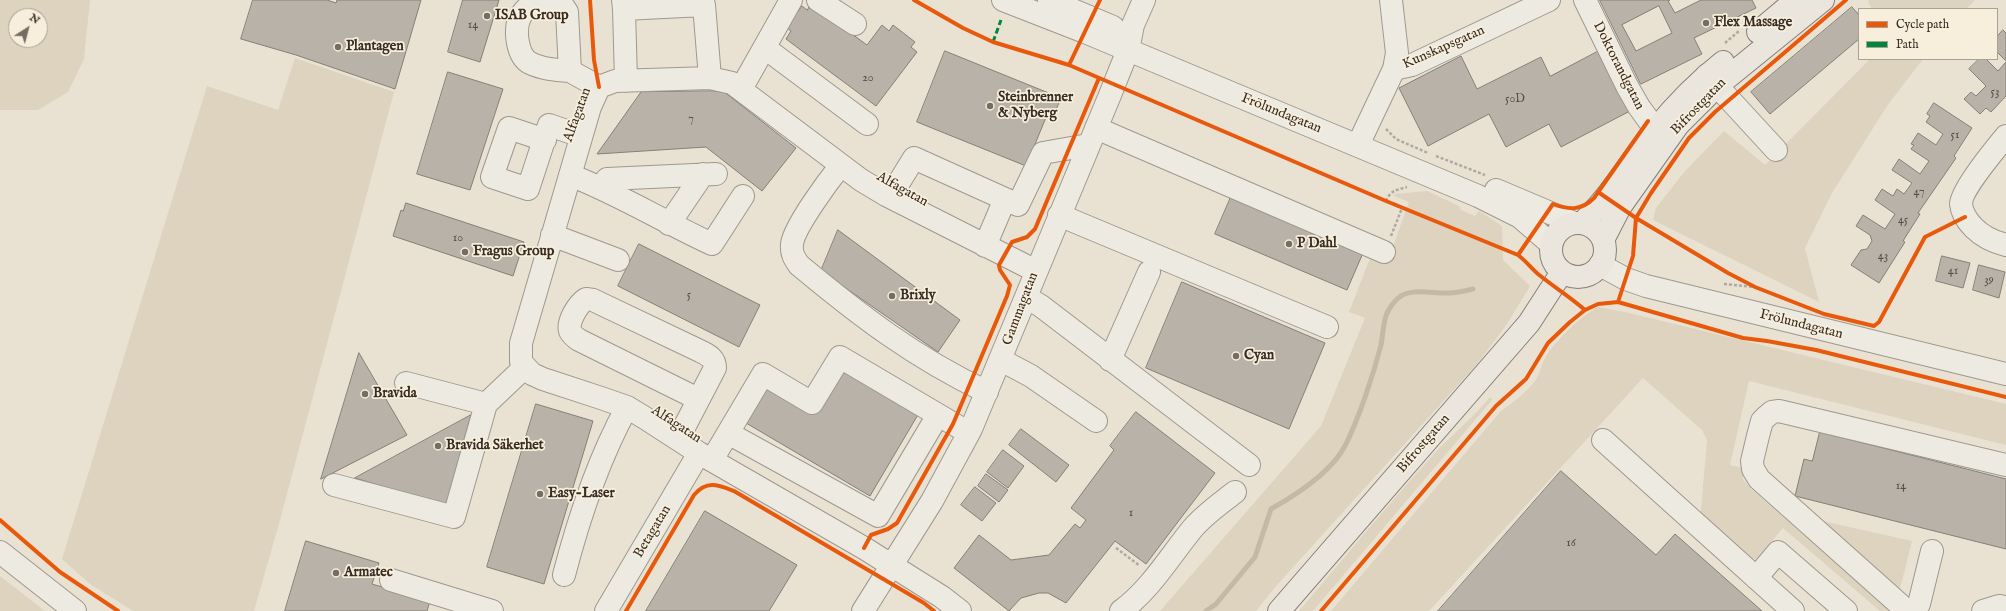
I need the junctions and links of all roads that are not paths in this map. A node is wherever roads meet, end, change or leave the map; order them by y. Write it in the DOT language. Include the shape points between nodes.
graph roads {
  1 [pos="791,0"];
  2 [pos="818,0"];
  3 [pos="1003,0"];
  4 [pos="1049,0"];
  5 [pos="1144,0"];
  6 [pos="1391,0"];
  7 [pos="1549,0"];
  8 [pos="1584,0"];
  9 [pos="1796,0"];
  10 [pos="1808,0"];
  11 [pos="1823,0"];
  12 [pos="624,4"];
  13 [pos="855,24"];
  14 [pos="1129,43"];
  15 [pos="765,48"];
  16 [pos="1394,69"];
  17 [pos="570,72"];
  18 [pos="710,78"];
  19 [pos="626,80"];
  20 [pos="1712,81"];
  21 [pos="599,87"];
  22 [pos="741,89"];
  23 [pos="867,124"];
  24 [pos="1655,129"];
  25 [pos="580,136"];
  26 [pos="2006,136"];
  27 [pos="1092,137"];
  28 [pos="1361,139"];
  29 [pos="545,140"];
  30 [pos="1776,150"];
  31 [pos="841,165"];
  32 [pos="1626,169"];
  33 [pos="570,175"];
  34 [pos="600,188"];
  35 [pos="743,196"];
  36 [pos="890,197"];
  37 [pos="1005,199"];
  38 [pos="1059,215"];
  39 [pos="1578,223"];
  40 [pos="669,224"];
  41 [pos="552,235"];
  42 [pos="1603,240"];
  43 [pos="1551,244"];
  44 [pos="2006,245"];
  45 [pos="985,246"];
  46 [pos="1384,252"];
  47 [pos="618,260"];
  48 [pos="1600,265"];
  49 [pos="1036,271"];
  50 [pos="1149,272"];
  51 [pos="1562,272"];
  52 [pos="1026,297"];
  53 [pos="1327,327"];
  54 [pos="1000,360"];
  55 [pos="1110,360"];
  56 [pos="525,367"];
  57 [pos="2006,374"];
  58 [pos="406,383"];
  59 [pos="987,392"];
  60 [pos="698,399"];
  61 [pos="486,404"];
  62 [pos="627,408"];
  63 [pos="938,415"];
  64 [pos="1096,421"];
  65 [pos="728,433"];
  66 [pos="969,434"];
  67 [pos="678,439"];
  68 [pos="1603,440"];
  69 [pos="706,457"];
  70 [pos="1249,465"];
  71 [pos="2006,465"];
  72 [pos="334,485"];
  73 [pos="1235,492"];
  74 [pos="1932,551"];
  75 [pos="0,552"];
  76 [pos="891,565"];
  77 [pos="564,575"];
  78 [pos="1756,578"];
  79 [pos="391,580"];
  80 [pos="75,611"];
  81 [pos="492,611"];
  82 [pos="606,611"];
  83 [pos="863,611"];
  84 [pos="960,611"];
  85 [pos="1121,611"];
  86 [pos="1279,611"];
  87 [pos="1793,611"];
  88 [pos="1846,611"];
  89 [pos="1907,611"];
  90 [pos="1912,611"];
  1 -- 15 [label="street"];
  2 -- 13 [label="street"];
  3 -- 14 [label="street, Frölundagatan"];
  4 -- 14 [label="street, Frölundagatan"];
  5 -- 14 [label="street, Gammagatan"];
  6 -- 16 [label="street" via="1397,52"];
  7 -- 16 [label="street, Kunskapsgatan" via="1412,65"];
  8 -- 24 [label="street, Doktorandgatan" via="1626,86"];
  9 -- 20 [label="main road, Bifrostgatan"];
  10 -- 20 [label="street"];
  11 -- 20 [label="main road, Bifrostgatan"];
  12 -- 18 [label="street" via="704,6"];
  12 -- 19 [label="street"];
  14 -- 27 [label="street, Gammagatan"];
  14 -- 28 [label="street, Frölundagatan"];
  15 -- 22 [label="street"];
  15 -- 23 [label="street"];
  16 -- 28 [label="street, Kunskapsgatan"];
  17 -- 21 [label="street"];
  18 -- 19 [label="street, Alfagatan"];
  18 -- 22 [label="street, Alfagatan" via="732,82"];
  19 -- 21 [label="street, Alfagatan"];
  20 -- 24 [label="main road, Bifrostgatan" via="1673,108"];
  20 -- 30 [label="street"];
  20 -- 32 [label="street" via="1683,109 1643,159"];
  20 -- 42 [label="main road, Bifrostgatan" via="1620,207"];
  21 -- 25 [label="street, Alfagatan"];
  22 -- 31 [label="street, Alfagatan"];
  24 -- 32 [label="main road, Bifrostgatan"];
  25 -- 29 [label="street" via="549,125"];
  25 -- 33 [label="street, Alfagatan"];
  26 -- 44 [label="street" via="1974,179 1961,204 1965,217 1978,233"];
  27 -- 37 [label="street" via="1043,153 1018,205"];
  27 -- 38 [label="street, Gammagatan"];
  27 -- 46 [label="street"];
  28 -- 39 [label="street, Frölundagatan"];
  28 -- 43 [label="street, Frölundagatan" via="1520,218"];
  31 -- 36 [label="street, Alfagatan"];
  31 -- 59 [label="street" via="803,222 792,243 792,255 799,264 855,311 931,363"];
  32 -- 39 [label="main road, Bifrostgatan" via="1600,204"];
  33 -- 34 [label="street"];
  33 -- 41 [label="street, Alfagatan"];
  34 -- 40 [label="street"];
  34 -- 40 [label="street" via="607,179 709,174"];
  35 -- 40 [label="street" via="712,244"];
  36 -- 37 [label="street" via="914,158"];
  36 -- 45 [label="street, Alfagatan"];
  37 -- 45 [label="street"];
  38 -- 49 [label="street, Gammagatan"];
  38 -- 53 [label="street"];
  39 -- 42 [label="main road" via="1595,229"];
  39 -- 43 [label="main road, Bifrostgatan" via="1560,230"];
  41 -- 47 [label="street"];
  41 -- 56 [label="street, Alfagatan" via="521,343 521,362"];
  42 -- 48 [label="main road, Bifrostgatan" via="1605,253"];
  43 -- 51 [label="main road" via="1552,260"];
  45 -- 49 [label="street, Alfagatan"];
  48 -- 51 [label="main road" via="1593,272 1583,276 1572,276"];
  48 -- 57 [label="street, Frölundagatan" via="1646,286"];
  49 -- 52 [label="street, Gammagatan"];
  50 -- 55 [label="street"];
  51 -- 86 [label="main road, Bifrostgatan" via="1529,323"];
  52 -- 54 [label="street, Gammagatan"];
  52 -- 55 [label="street"];
  54 -- 59 [label="street, Gammagatan"];
  54 -- 64 [label="street" via="1031,376"];
  55 -- 70 [label="street"];
  56 -- 61 [label="street"];
  56 -- 62 [label="street, Alfagatan" via="543,379"];
  58 -- 61 [label="street"];
  59 -- 66 [label="street, Gammagatan"];
  60 -- 60 [label="street" via="716,368 711,357 593,300 586,299 580,302 569,328 579,340"];
  60 -- 67 [label="street"];
  61 -- 72 [label="street" via="454,517"];
  62 -- 67 [label="street, Alfagatan"];
  62 -- 77 [label="street" via="617,425 579,519"];
  63 -- 65 [label="street" via="878,516"];
  63 -- 65 [label="street, Betagatan" via="840,357 812,403 763,374"];
  63 -- 66 [label="street"];
  65 -- 69 [label="street, Betagatan"];
  66 -- 76 [label="street, Gammagatan" via="932,501"];
  67 -- 69 [label="street, Alfagatan"];
  68 -- 78 [label="street"];
  69 -- 76 [label="street, Alfagatan"];
  69 -- 82 [label="street, Betagatan"];
  71 -- 89 [label="street" via="1779,411 1772,412 1762,422 1752,462 1759,479"];
  73 -- 85 [label="street" via="1194,527 1145,590"];
  74 -- 90 [label="street" via="1919,604"];
  75 -- 80 [label="street"];
  76 -- 83 [label="street, Gammagatan"];
  76 -- 84 [label="street, Alfagatan"];
  78 -- 87 [label="street"];
  78 -- 88 [label="street" via="1778,552"];
  79 -- 81 [label="street"];
}
